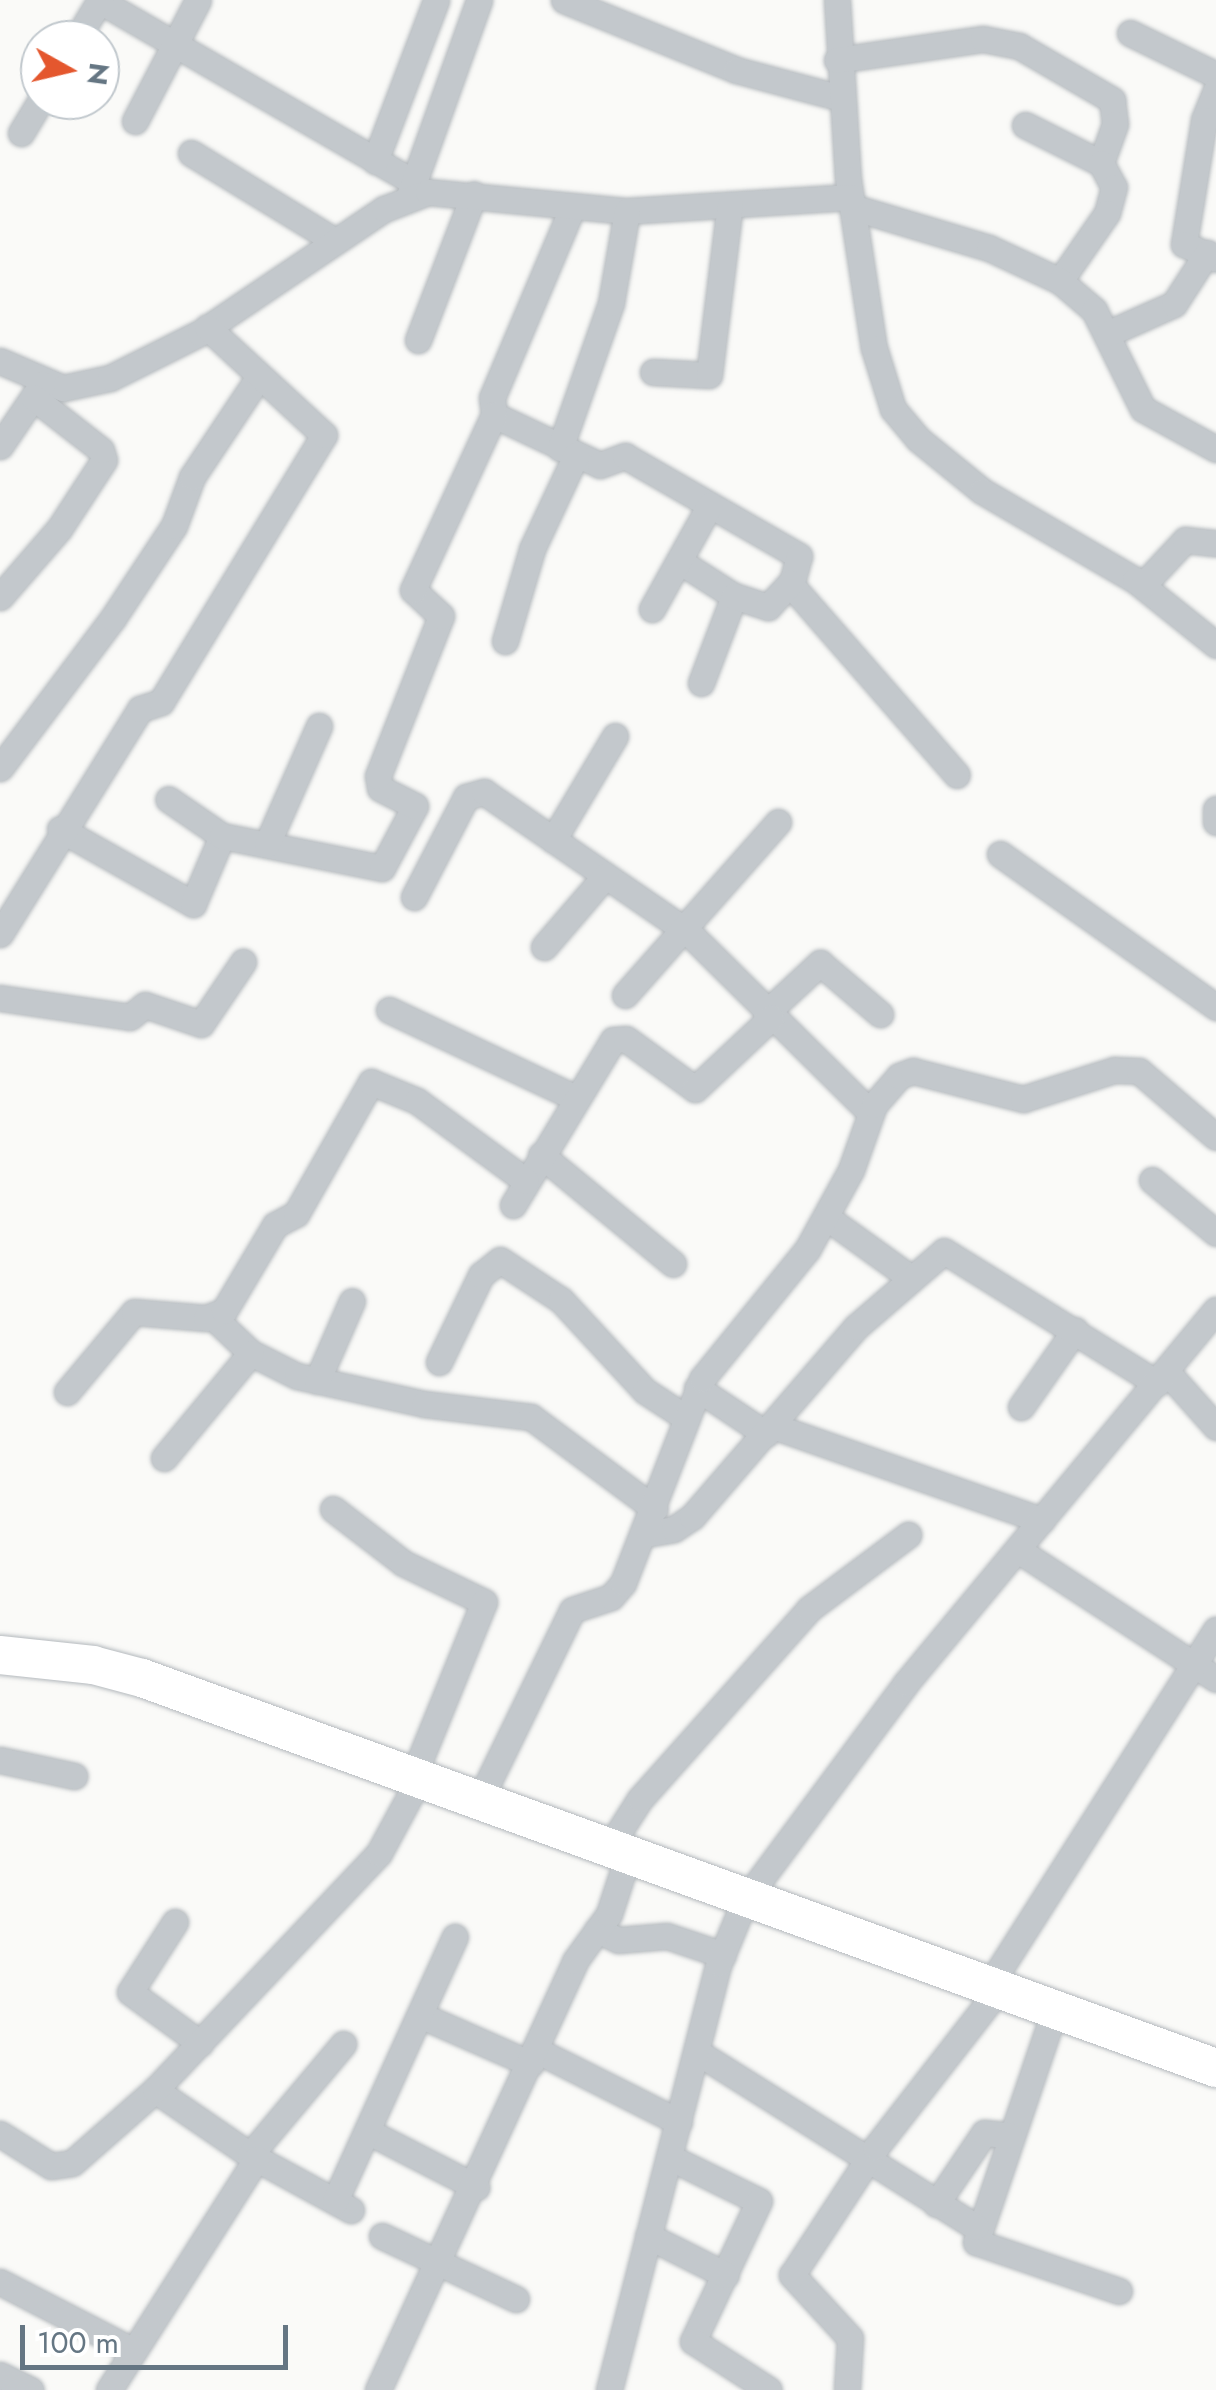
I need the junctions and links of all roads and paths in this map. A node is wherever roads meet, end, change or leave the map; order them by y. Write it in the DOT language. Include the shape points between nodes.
graph roads {
  1 [pos="100,0"];
  2 [pos="198,0"];
  3 [pos="436,0"];
  4 [pos="479,0"];
  5 [pos="564,0"];
  6 [pos="837,0"];
  7 [pos="1130,33"];
  8 [pos="172,47"];
  9 [pos="837,60"];
  10 [pos="1216,75"];
  11 [pos="1216,90"];
  12 [pos="840,98"];
  13 [pos="29,120"];
  14 [pos="135,120"];
  15 [pos="1210,122"];
  16 [pos="1025,125"];
  17 [pos="21,134"];
  18 [pos="191,153"];
  19 [pos="375,161"];
  20 [pos="1102,163"];
  21 [pos="412,190"];
  22 [pos="474,194"];
  23 [pos="851,202"];
  24 [pos="730,205"];
  25 [pos="573,206"];
  26 [pos="627,211"];
  27 [pos="334,240"];
  28 [pos="1212,256"];
  29 [pos="1060,280"];
  30 [pos="208,328"];
  31 [pos="1109,332"];
  32 [pos="418,340"];
  33 [pos="0,361"];
  34 [pos="653,372"];
  35 [pos="258,378"];
  36 [pos="38,390"];
  37 [pos="494,415"];
  38 [pos="0,446"];
  39 [pos="1216,448"];
  40 [pos="568,451"];
  41 [pos="710,504"];
  42 [pos="1216,543"];
  43 [pos="678,560"];
  44 [pos="790,582"];
  45 [pos="1142,586"];
  46 [pos="734,596"];
  47 [pos="0,597"];
  48 [pos="652,609"];
  49 [pos="506,641"];
  50 [pos="1216,646"];
  51 [pos="701,683"];
  52 [pos="319,726"];
  53 [pos="615,736"];
  54 [pos="0,768"];
  55 [pos="957,774"];
  56 [pos="168,799"];
  57 [pos="1216,809"];
  58 [pos="778,822"];
  59 [pos="1216,822"];
  60 [pos="60,829"];
  61 [pos="222,836"];
  62 [pos="554,840"];
  63 [pos="266,844"];
  64 [pos="1000,854"];
  65 [pos="605,876"];
  66 [pos="414,897"];
  67 [pos="679,926"];
  68 [pos="0,934"];
  69 [pos="544,948"];
  70 [pos="243,962"];
  71 [pos="625,995"];
  72 [pos="0,998"];
  73 [pos="1216,1007"];
  74 [pos="389,1010"];
  75 [pos="880,1014"];
  76 [pos="769,1015"];
  77 [pos="576,1098"];
  78 [pos="871,1113"];
  79 [pos="1216,1138"];
  80 [pos="541,1155"];
  81 [pos="1152,1180"];
  82 [pos="526,1181"];
  83 [pos="512,1205"];
  84 [pos="826,1217"];
  85 [pos="1216,1233"];
  86 [pos="672,1264"];
  87 [pos="911,1278"];
  88 [pos="352,1301"];
  89 [pos="1216,1310"];
  90 [pos="214,1318"];
  91 [pos="1075,1330"];
  92 [pos="251,1353"];
  93 [pos="439,1362"];
  94 [pos="1162,1377"];
  95 [pos="317,1382"];
  96 [pos="697,1388"];
  97 [pos="67,1392"];
  98 [pos="1021,1406"];
  99 [pos="684,1417"];
  100 [pos="1216,1426"];
  101 [pos="770,1430"];
  102 [pos="164,1458"];
  103 [pos="654,1509"];
  104 [pos="334,1510"];
  105 [pos="1042,1520"];
  106 [pos="646,1534"];
  107 [pos="908,1535"];
  108 [pos="1018,1550"];
  109 [pos="1216,1630"];
  110 [pos="0,1655"];
  111 [pos="1191,1666"];
  112 [pos="1216,1679"];
  113 [pos="2,1769"];
  114 [pos="74,1776"];
  115 [pos="416,1778"];
  116 [pos="480,1801"];
  117 [pos="618,1853"];
  118 [pos="745,1900"];
  119 [pos="175,1922"];
  120 [pos="597,1930"];
  121 [pos="455,1937"];
  122 [pos="723,1955"];
  123 [pos="991,1991"];
  124 [pos="1054,2012"];
  125 [pos="420,2015"];
  126 [pos="200,2042"];
  127 [pos="343,2044"];
  128 [pos="697,2052"];
  129 [pos="533,2057"];
  130 [pos="1216,2068"];
  131 [pos="155,2090"];
  132 [pos="679,2122"];
  133 [pos="366,2132"];
  134 [pos="0,2134"];
  135 [pos="1009,2136"];
  136 [pos="254,2157"];
  137 [pos="669,2158"];
  138 [pos="866,2163"];
  139 [pos="476,2187"];
  140 [pos="936,2204"];
  141 [pos="976,2227"];
  142 [pos="382,2236"];
  143 [pos="648,2236"];
  144 [pos="439,2261"];
  145 [pos="726,2275"];
  146 [pos="0,2282"];
  147 [pos="1120,2291"];
  148 [pos="516,2299"];
  149 [pos="132,2350"];
  150 [pos="0,2374"];
  151 [pos="31,2390"];
  152 [pos="109,2390"];
  153 [pos="378,2390"];
  154 [pos="609,2390"];
  155 [pos="768,2390"];
  156 [pos="847,2390"];
  1 -- 8 [label="street"];
  2 -- 8 [label="street"];
  3 -- 19 [label="street"];
  4 -- 21 [label="street"];
  5 -- 12 [label="street" via="736,70"];
  6 -- 9 [label="street"];
  7 -- 10 [label="street"];
  8 -- 14 [label="street"];
  8 -- 19 [label="street"];
  9 -- 12 [label="street"];
  9 -- 20 [label="street" via="983,38 1019,46 1112,100 1115,124"];
  11 -- 15 [label="street"];
  12 -- 23 [label="street"];
  13 -- 17 [label="street"];
  15 -- 28 [label="street" via="1184,246"];
  16 -- 20 [label="street"];
  18 -- 27 [label="street"];
  19 -- 21 [label="street"];
  20 -- 29 [label="street" via="1112,178 1112,205"];
  21 -- 22 [label="street"];
  21 -- 27 [label="street"];
  22 -- 25 [label="street"];
  22 -- 32 [label="street"];
  23 -- 24 [label="street"];
  23 -- 29 [label="street" via="990,248"];
  23 -- 45 [label="street" via="874,348 904,424 982,490"];
  24 -- 26 [label="street"];
  24 -- 34 [label="street" via="708,375"];
  25 -- 26 [label="street"];
  25 -- 37 [label="street" via="492,398"];
  26 -- 40 [label="street" via="611,303"];
  27 -- 30 [label="street"];
  28 -- 31 [label="street" via="1174,304"];
  29 -- 31 [label="street"];
  30 -- 35 [label="street"];
  30 -- 36 [label="street" via="110,378"];
  31 -- 39 [label="street" via="1144,409"];
  33 -- 36 [label="street"];
  35 -- 54 [label="street" via="192,477 174,526"];
  35 -- 60 [label="street" via="320,426 322,439 161,702 140,709"];
  36 -- 38 [label="street"];
  36 -- 47 [label="street" via="104,460 59,529"];
  37 -- 40 [label="street"];
  37 -- 63 [label="street" via="413,590 441,616 377,783 414,809 379,870"];
  40 -- 41 [label="street" via="603,466 625,456"];
  40 -- 49 [label="street"];
  41 -- 43 [label="street"];
  41 -- 44 [label="street" via="801,558"];
  42 -- 45 [label="street" via="1186,540"];
  43 -- 46 [label="street"];
  43 -- 48 [label="street"];
  44 -- 46 [label="street" via="768,607"];
  44 -- 55 [label="street"];
  45 -- 50 [label="street"];
  46 -- 51 [label="street"];
  52 -- 63 [label="street"];
  53 -- 62 [label="street"];
  56 -- 61 [label="street"];
  57 -- 59 [label="street"];
  58 -- 67 [label="street"];
  60 -- 61 [label="street" via="193,904"];
  60 -- 68 [label="street"];
  61 -- 63 [label="street"];
  62 -- 65 [label="street"];
  62 -- 66 [label="street" via="484,792 470,792"];
  64 -- 73 [label="street"];
  65 -- 67 [label="street"];
  65 -- 69 [label="street"];
  67 -- 71 [label="street"];
  67 -- 76 [label="street"];
  70 -- 72 [label="street" via="201,1024 147,1005 130,1017"];
  74 -- 77 [label="street"];
  75 -- 76 [label="street" via="820,963"];
  76 -- 77 [label="street" via="695,1089 617,1038"];
  76 -- 78 [label="street"];
  77 -- 80 [label="street"];
  78 -- 79 [label="street" via="898,1076 913,1070 1023,1099 1127,1068 1148,1077"];
  78 -- 84 [label="street"];
  80 -- 82 [label="street"];
  80 -- 86 [label="street"];
  81 -- 85 [label="street"];
  82 -- 83 [label="street"];
  82 -- 90 [label="street" via="416,1101 372,1082 296,1214 277,1222 230,1304"];
  84 -- 87 [label="street"];
  84 -- 96 [label="street" via="792,1274 714,1358"];
  87 -- 91 [label="street" via="952,1251"];
  87 -- 101 [label="street" via="856,1327"];
  88 -- 95 [label="street"];
  89 -- 94 [label="street"];
  90 -- 92 [label="street"];
  90 -- 97 [label="street" via="134,1312"];
  91 -- 94 [label="street"];
  91 -- 98 [label="street"];
  92 -- 95 [label="street"];
  92 -- 102 [label="street"];
  93 -- 99 [label="street" via="480,1275 500,1260 561,1300 646,1391"];
  94 -- 100 [label="street"];
  94 -- 105 [label="street"];
  95 -- 103 [label="street" via="532,1416"];
  96 -- 99 [label="street"];
  96 -- 101 [label="street"];
  99 -- 103 [label="street"];
  101 -- 105 [label="street"];
  101 -- 106 [label="street" via="692,1517 674,1529"];
  103 -- 106 [label="street"];
  104 -- 115 [label="street" via="403,1563 484,1602"];
  105 -- 108 [label="street"];
  106 -- 116 [label="street" via="617,1593 580,1603 568,1617"];
  107 -- 117 [label="street" via="809,1609 640,1799"];
  108 -- 111 [label="street"];
  108 -- 118 [label="street" via="906,1683"];
  109 -- 111 [label="street"];
  110 -- 115 [label="highway" via="94,1665 142,1678"];
  111 -- 112 [label="street"];
  111 -- 123 [label="street"];
  113 -- 114 [label="street"];
  115 -- 116 [label="highway"];
  115 -- 126 [label="street" via="379,1853"];
  116 -- 117 [label="highway"];
  117 -- 118 [label="highway"];
  117 -- 120 [label="street"];
  118 -- 122 [label="street"];
  118 -- 123 [label="highway"];
  119 -- 126 [label="street" via="130,1992"];
  120 -- 122 [label="street" via="618,1940 667,1936"];
  120 -- 129 [label="street" via="574,1961"];
  121 -- 125 [label="street"];
  122 -- 128 [label="street"];
  123 -- 124 [label="highway"];
  123 -- 138 [label="street"];
  124 -- 130 [label="highway"];
  124 -- 135 [label="street"];
  125 -- 129 [label="street"];
  125 -- 133 [label="street"];
  126 -- 131 [label="street"];
  127 -- 136 [label="street"];
  128 -- 132 [label="street"];
  128 -- 138 [label="street"];
  129 -- 132 [label="street"];
  129 -- 139 [label="street"];
  131 -- 134 [label="street" via="62,2169"];
  131 -- 136 [label="street"];
  132 -- 137 [label="street"];
  133 -- 136 [label="street" via="343,2206"];
  133 -- 139 [label="street"];
  135 -- 140 [label="street" via="984,2133"];
  135 -- 141 [label="street"];
  136 -- 149 [label="street"];
  137 -- 143 [label="street"];
  137 -- 145 [label="street" via="759,2201"];
  138 -- 140 [label="street"];
  138 -- 156 [label="street" via="792,2278 845,2329 852,2346"];
  139 -- 144 [label="street"];
  140 -- 141 [label="street"];
  141 -- 147 [label="street" via="976,2242 987,2252"];
  142 -- 144 [label="street"];
  143 -- 145 [label="street"];
  143 -- 154 [label="street"];
  144 -- 148 [label="street"];
  144 -- 153 [label="street"];
  145 -- 155 [label="street" via="694,2346"];
  146 -- 149 [label="street"];
  149 -- 152 [label="street"];
  150 -- 151 [label="street"];
}
